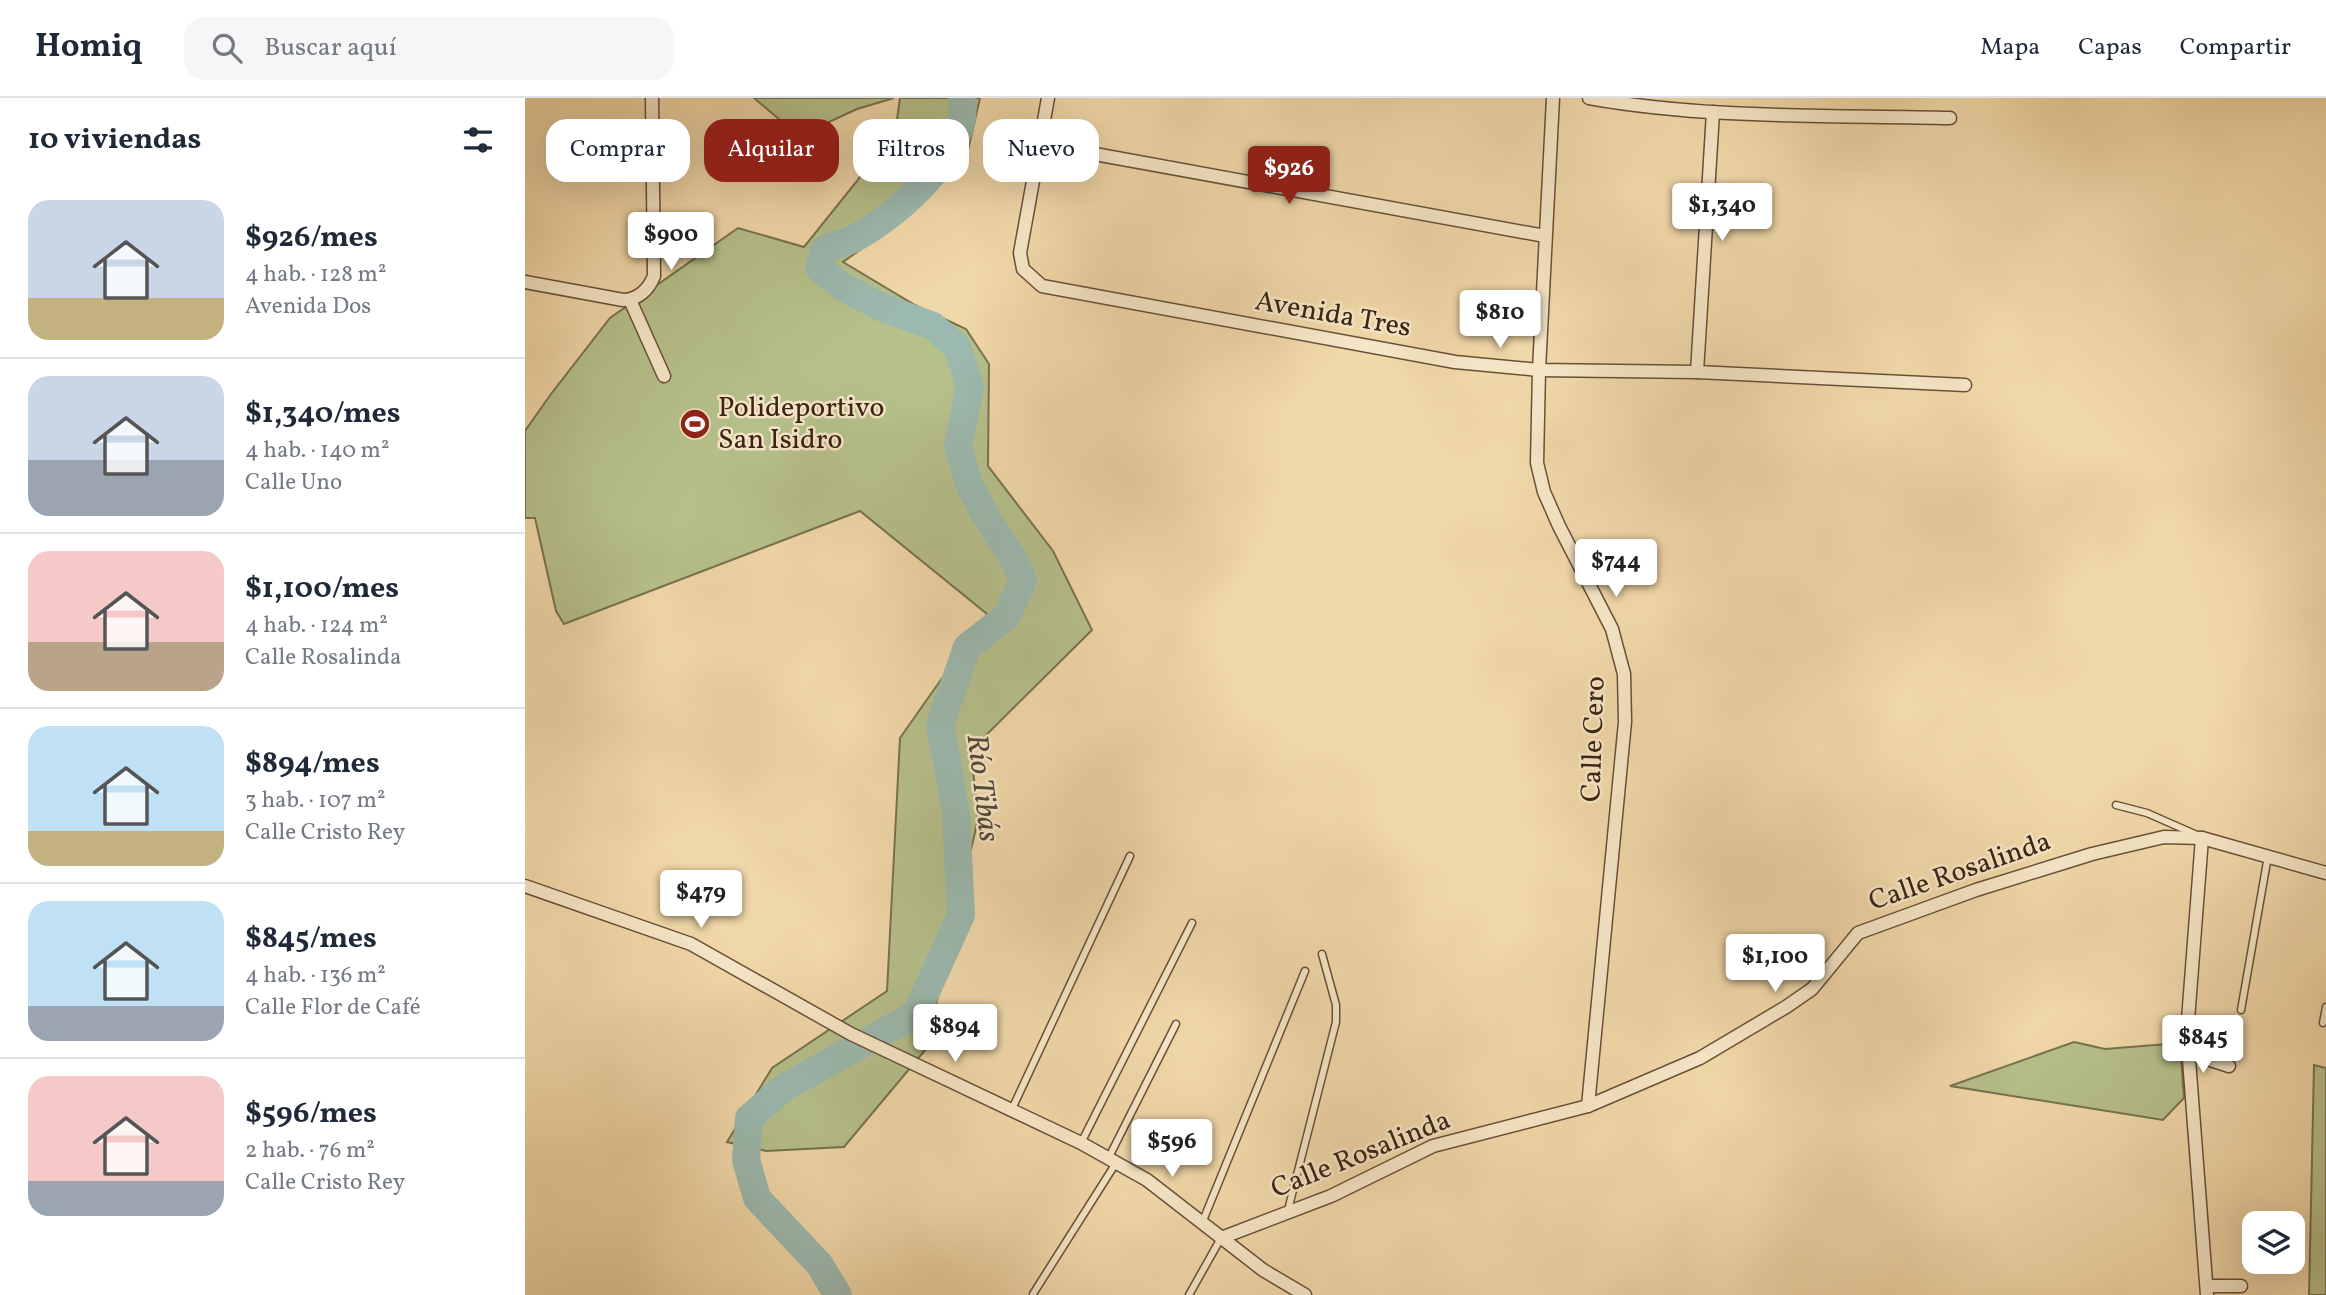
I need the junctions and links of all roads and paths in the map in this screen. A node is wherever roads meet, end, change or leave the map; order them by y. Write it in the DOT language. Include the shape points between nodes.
graph roads {
  1 [pos="652,98"];
  2 [pos="1048,98"];
  3 [pos="1553,98"];
  4 [pos="1589,98"];
  5 [pos="1713,112"];
  6 [pos="1950,118"];
  7 [pos="1044,119"];
  8 [pos="1099,155"];
  9 [pos="1033,182"];
  10 [pos="1545,236"];
  11 [pos="525,282"];
  12 [pos="630,300"];
  13 [pos="1539,370"];
  14 [pos="1697,372"];
  15 [pos="664,376"];
  16 [pos="1965,385"];
  17 [pos="2116,805"];
  18 [pos="2202,838"];
  19 [pos="1130,856"];
  20 [pos="2268,856"];
  21 [pos="2326,873"];
  22 [pos="525,886"];
  23 [pos="1192,923"];
  24 [pos="1322,954"];
  25 [pos="1305,971"];
  26 [pos="2326,1007"];
  27 [pos="2241,1010"];
  28 [pos="2323,1023"];
  29 [pos="1176,1024"];
  30 [pos="2189,1053"];
  31 [pos="2229,1066"];
  32 [pos="1588,1105"];
  33 [pos="1012,1109"];
  34 [pos="1081,1143"];
  35 [pos="1113,1159"];
  36 [pos="1288,1212"];
  37 [pos="1202,1224"];
  38 [pos="1221,1238"];
  39 [pos="2241,1286"];
  40 [pos="2207,1290"];
  41 [pos="1033,1294"];
  42 [pos="1189,1295"];
  43 [pos="1305,1295"];
  1 -- 12 [label="street" via="655,276 643,293"];
  2 -- 7 [label="street"];
  3 -- 10 [label="street, Calle Cero"];
  4 -- 5 [label="street" via="1643,108"];
  5 -- 6 [label="street"];
  5 -- 14 [label="street"];
  8 -- 10 [label="street"];
  9 -- 13 [label="street, Avenida Tres" via="1020,253 1023,269 1042,286 1455,362"];
  10 -- 13 [label="street, Calle Cero"];
  11 -- 12 [label="street"];
  12 -- 15 [label="street"];
  13 -- 14 [label="street, Avenida Tres"];
  13 -- 32 [label="street, Calle Cero" via="1537,463 1544,492 1612,629 1624,674 1625,722"];
  14 -- 16 [label="street, Avenida Tres"];
  17 -- 18 [label="lane" via="2147,813"];
  18 -- 20 [label="street, Calle Rosalinda"];
  18 -- 30 [label="street"];
  18 -- 32 [label="street, Calle Rosalinda" via="2164,837 2102,851 1868,928 1858,933 1812,989 1786,1007 1700,1058"];
  19 -- 33 [label="lane"];
  20 -- 21 [label="street, Calle Rosalinda"];
  20 -- 27 [label="lane"];
  22 -- 33 [label="street" via="691,944 851,1034"];
  23 -- 34 [label="lane"];
  24 -- 36 [label="lane" via="1336,1022"];
  25 -- 37 [label="lane"];
  26 -- 28 [label="lane"];
  29 -- 35 [label="lane"];
  30 -- 31 [label="street"];
  30 -- 40 [label="street"];
  32 -- 36 [label="street, Calle Rosalinda" via="1433,1146"];
  33 -- 34 [label="street"];
  34 -- 35 [label="street"];
  35 -- 37 [label="street"];
  35 -- 41 [label="lane"];
  36 -- 38 [label="street, Calle Rosalinda"];
  37 -- 38 [label="street"];
  38 -- 42 [label="lane"];
  38 -- 43 [label="street"];
  39 -- 40 [label="street"];
}
